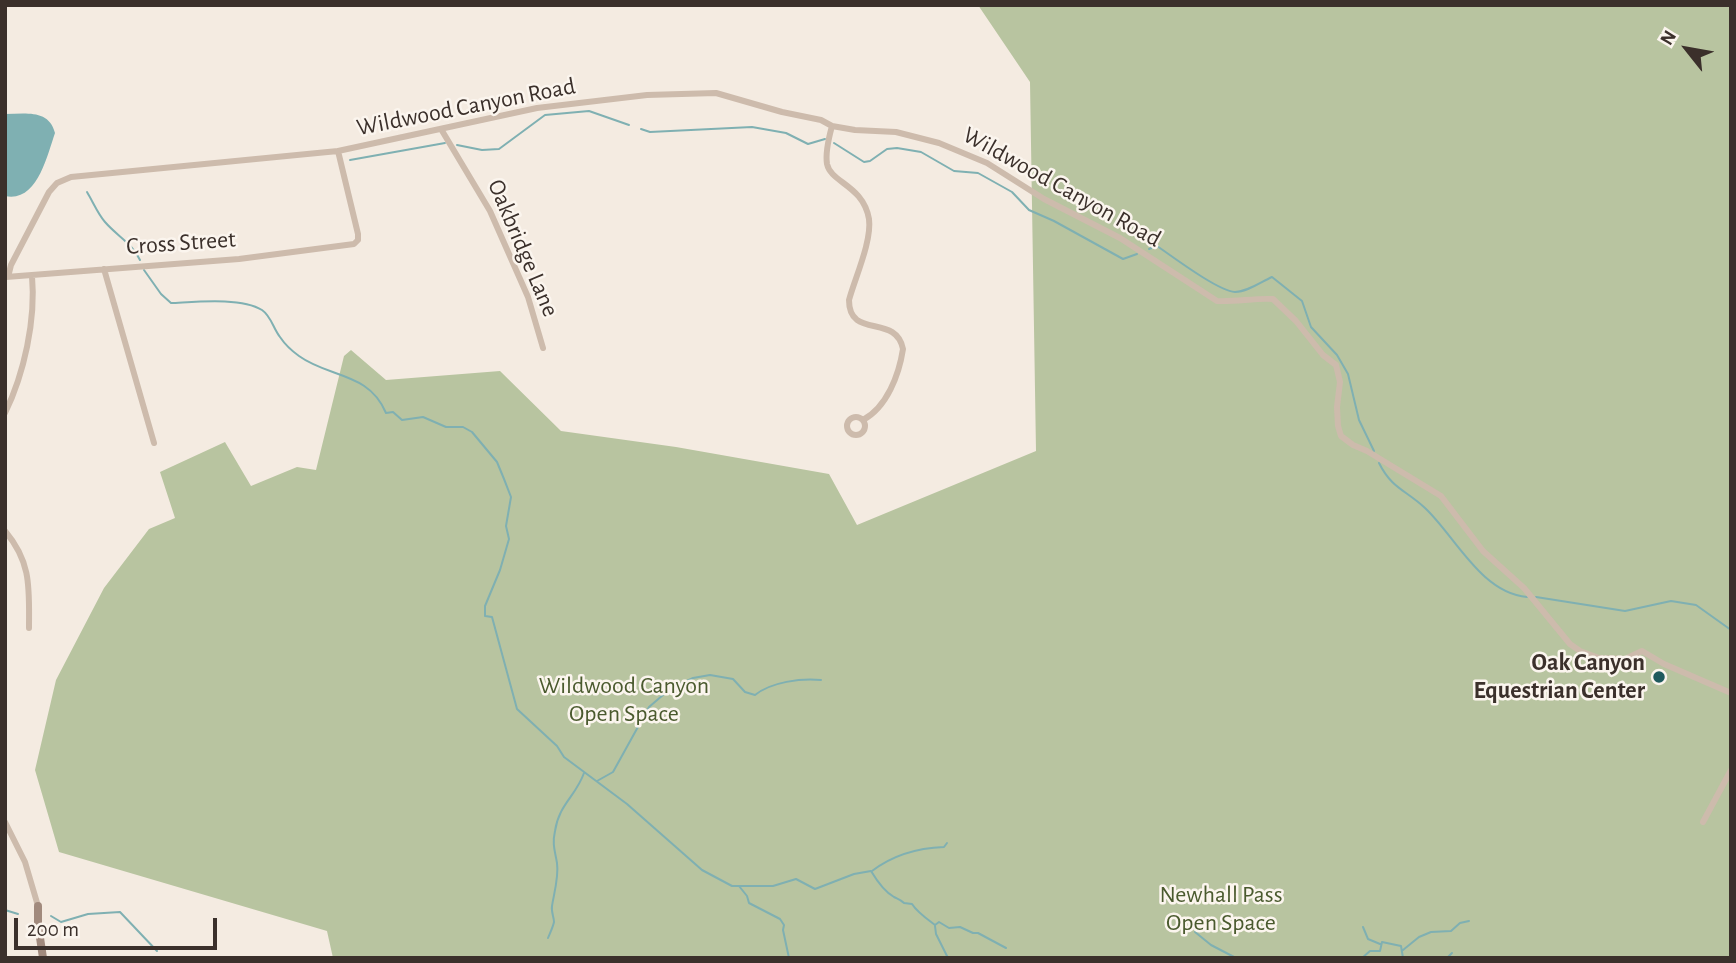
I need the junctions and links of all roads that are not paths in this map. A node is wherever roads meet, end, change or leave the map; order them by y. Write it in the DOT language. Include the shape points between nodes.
graph roads {
  1 [pos="832,125"];
  2 [pos="441,129"];
  3 [pos="338,152"];
  4 [pos="104,269"];
  5 [pos="32,276"];
  6 [pos="6,277"];
  7 [pos="543,348"];
  8 [pos="5,414"];
  9 [pos="863,420"];
  10 [pos="154,443"];
  11 [pos="5,530"];
  12 [pos="29,628"];
  13 [pos="1731,693"];
  14 [pos="1731,770"];
  15 [pos="5,822"];
  16 [pos="1703,822"];
  17 [pos="38,906"];
  18 [pos="43,958"];
  1 -- 2 [label="street, Wildwood Canyon Road" via="716,93 647,95 537,108"];
  1 -- 9 [label="street" via="827,165 865,204 869,227 849,309 859,322 890,330 903,349 891,387 873,415"];
  1 -- 13 [label="street, Wildwood Canyon Road" via="896,132 939,143 987,163 1044,199 1120,237 1217,301 1273,299 1336,365 1341,436 1441,496 1483,551 1570,644 1600,658 1625,659 1642,651"];
  2 -- 3 [label="street, Wildwood Canyon Road"];
  2 -- 7 [label="street, Oakbridge Lane" via="491,211 528,297"];
  3 -- 4 [label="street, Cross Street" via="358,240 354,244"];
  3 -- 6 [label="street, Wildwood Canyon Road" via="71,177 48,192"];
  4 -- 5 [label="street, Cross Street"];
  4 -- 10 [label="street"];
  5 -- 6 [label="street, Cross Street"];
  5 -- 8 [label="street" via="24,362"];
  11 -- 12 [label="street" via="26,562"];
  14 -- 16 [label="street"];
  15 -- 17 [label="street" via="25,862"];
  17 -- 18 [label="street"];
}
